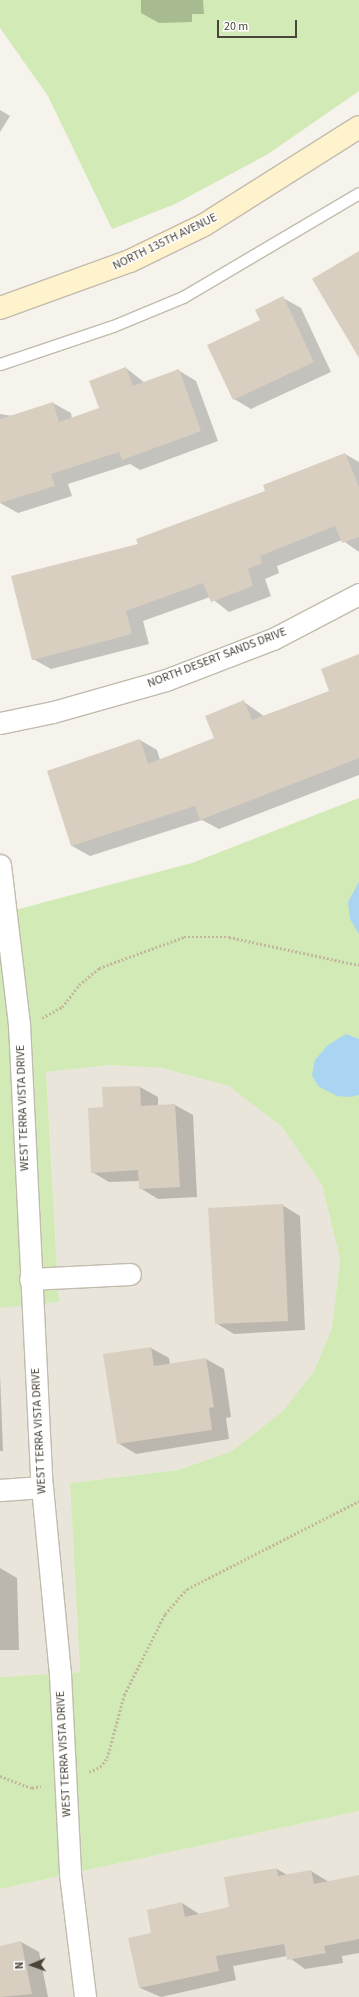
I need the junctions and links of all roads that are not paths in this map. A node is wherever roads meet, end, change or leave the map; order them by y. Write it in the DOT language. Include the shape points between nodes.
graph roads {
  1 [pos="357,133"];
  2 [pos="359,193"];
  3 [pos="0,308"];
  4 [pos="0,364"];
  5 [pos="359,594"];
  6 [pos="0,723"];
  7 [pos="0,865"];
  8 [pos="130,1274"];
  9 [pos="30,1279"];
  10 [pos="42,1487"];
  11 [pos="0,1490"];
  12 [pos="85,1997"];
  1 -- 3 [label="street, NORTH 135TH AVENUE" via="204,225 130,261"];
  2 -- 4 [label="lane" via="183,297 113,326"];
  5 -- 6 [label="street, NORTH DESERT SANDS DRIVE" via="274,639 166,680 53,712"];
  7 -- 9 [label="street, WEST TERRA VISTA DRIVE" via="19,1024"];
  8 -- 9 [label="street"];
  9 -- 10 [label="street, WEST TERRA VISTA DRIVE"];
  10 -- 11 [label="street"];
  10 -- 12 [label="street, WEST TERRA VISTA DRIVE" via="60,1674 70,1874"];
}
